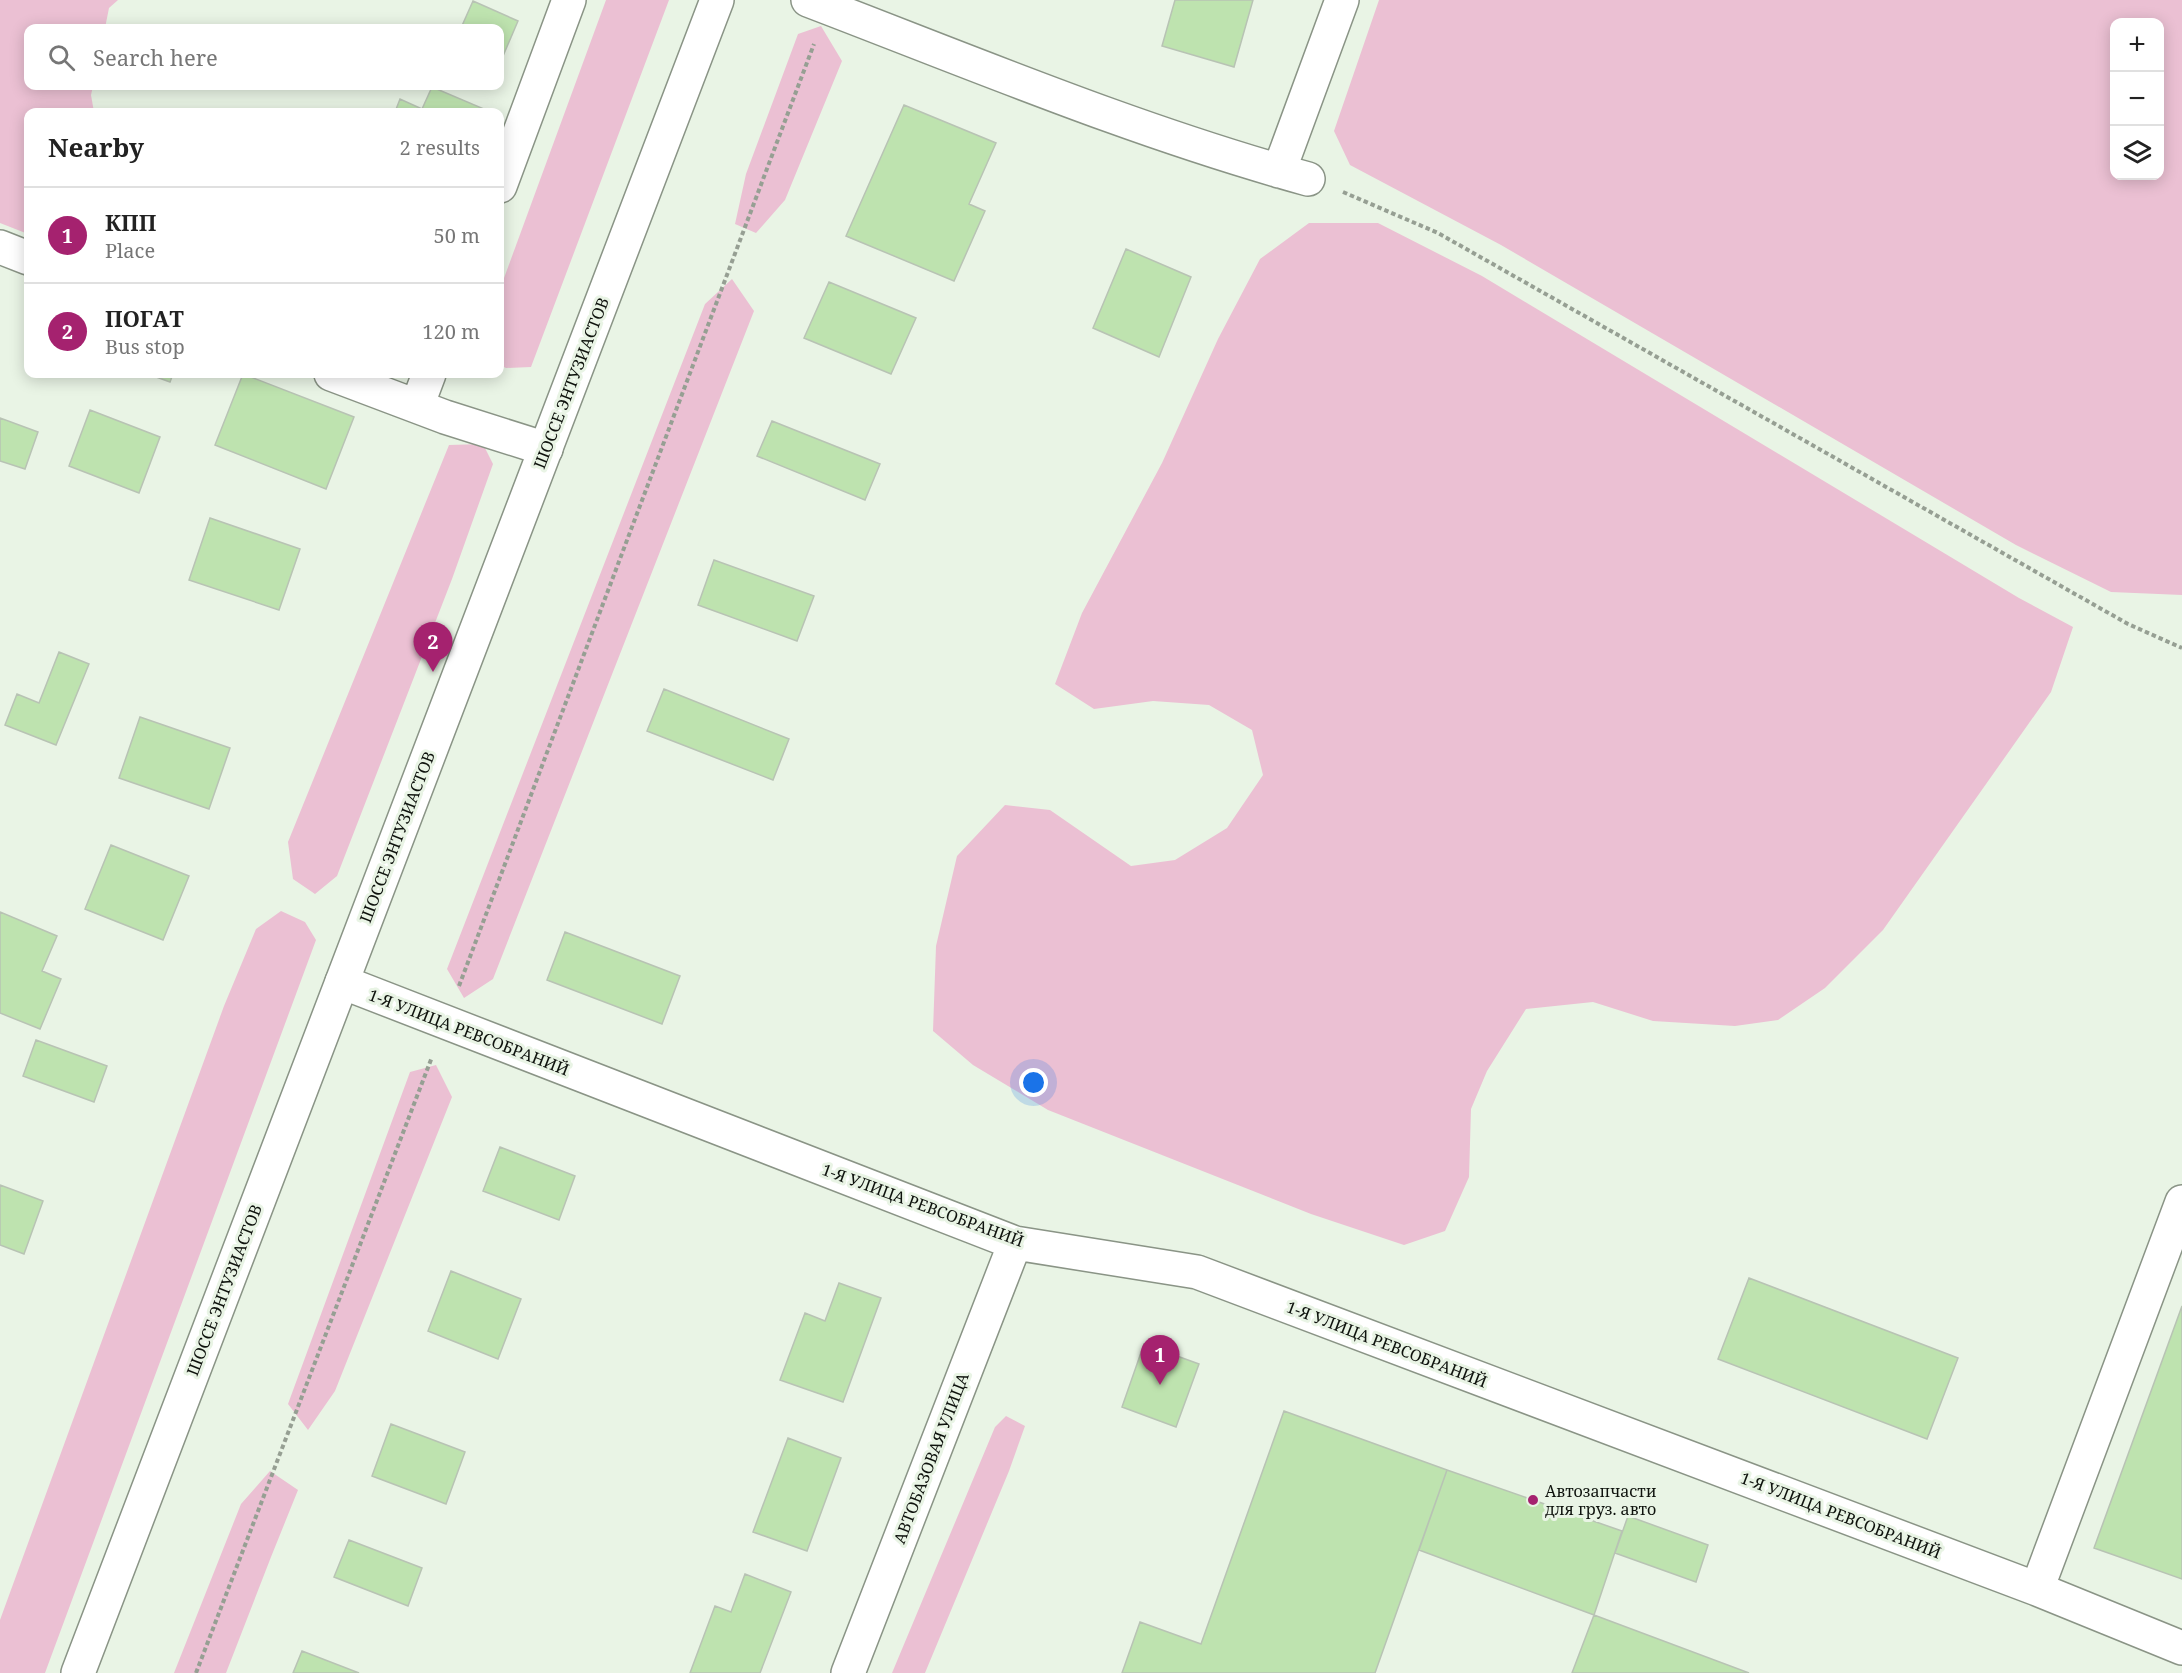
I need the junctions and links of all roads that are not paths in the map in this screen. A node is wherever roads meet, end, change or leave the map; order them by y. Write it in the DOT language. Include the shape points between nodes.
graph roads {
  1 [pos="569,0"];
  2 [pos="717,0"];
  3 [pos="1342,0"];
  4 [pos="818,4"];
  5 [pos="504,175"];
  6 [pos="0,247"];
  7 [pos="24,256"];
  8 [pos="342,378"];
  9 [pos="428,378"];
  10 [pos="417,406"];
  11 [pos="546,449"];
  12 [pos="342,982"];
  13 [pos="2182,1202"];
  14 [pos="1015,1243"];
  15 [pos="2037,1589"];
  16 [pos="2182,1648"];
  17 [pos="78,1673"];
  18 [pos="848,1673"];
  1 -- 5 [label="street"];
  2 -- 11 [label="street, ШОССЕ ЭНТУЗИАСТОВ"];
  3 -- 4 [label="street" via="1294,175 1097,110"];
  6 -- 7 [label="street"];
  8 -- 10 [label="street"];
  9 -- 10 [label="street"];
  10 -- 11 [label="street"];
  11 -- 12 [label="street, ШОССЕ ЭНТУЗИАСТОВ"];
  12 -- 14 [label="street, 1-Я УЛИЦА РЕВСОБРАНИЙ"];
  12 -- 17 [label="street, ШОССЕ ЭНТУЗИАСТОВ"];
  13 -- 15 [label="street"];
  14 -- 15 [label="street, 1-Я УЛИЦА РЕВСОБРАНИЙ" via="1197,1272"];
  14 -- 18 [label="street, АВТОБАЗОВАЯ УЛИЦА"];
  15 -- 16 [label="street, 1-Я УЛИЦА РЕВСОБРАНИЙ"];
}
